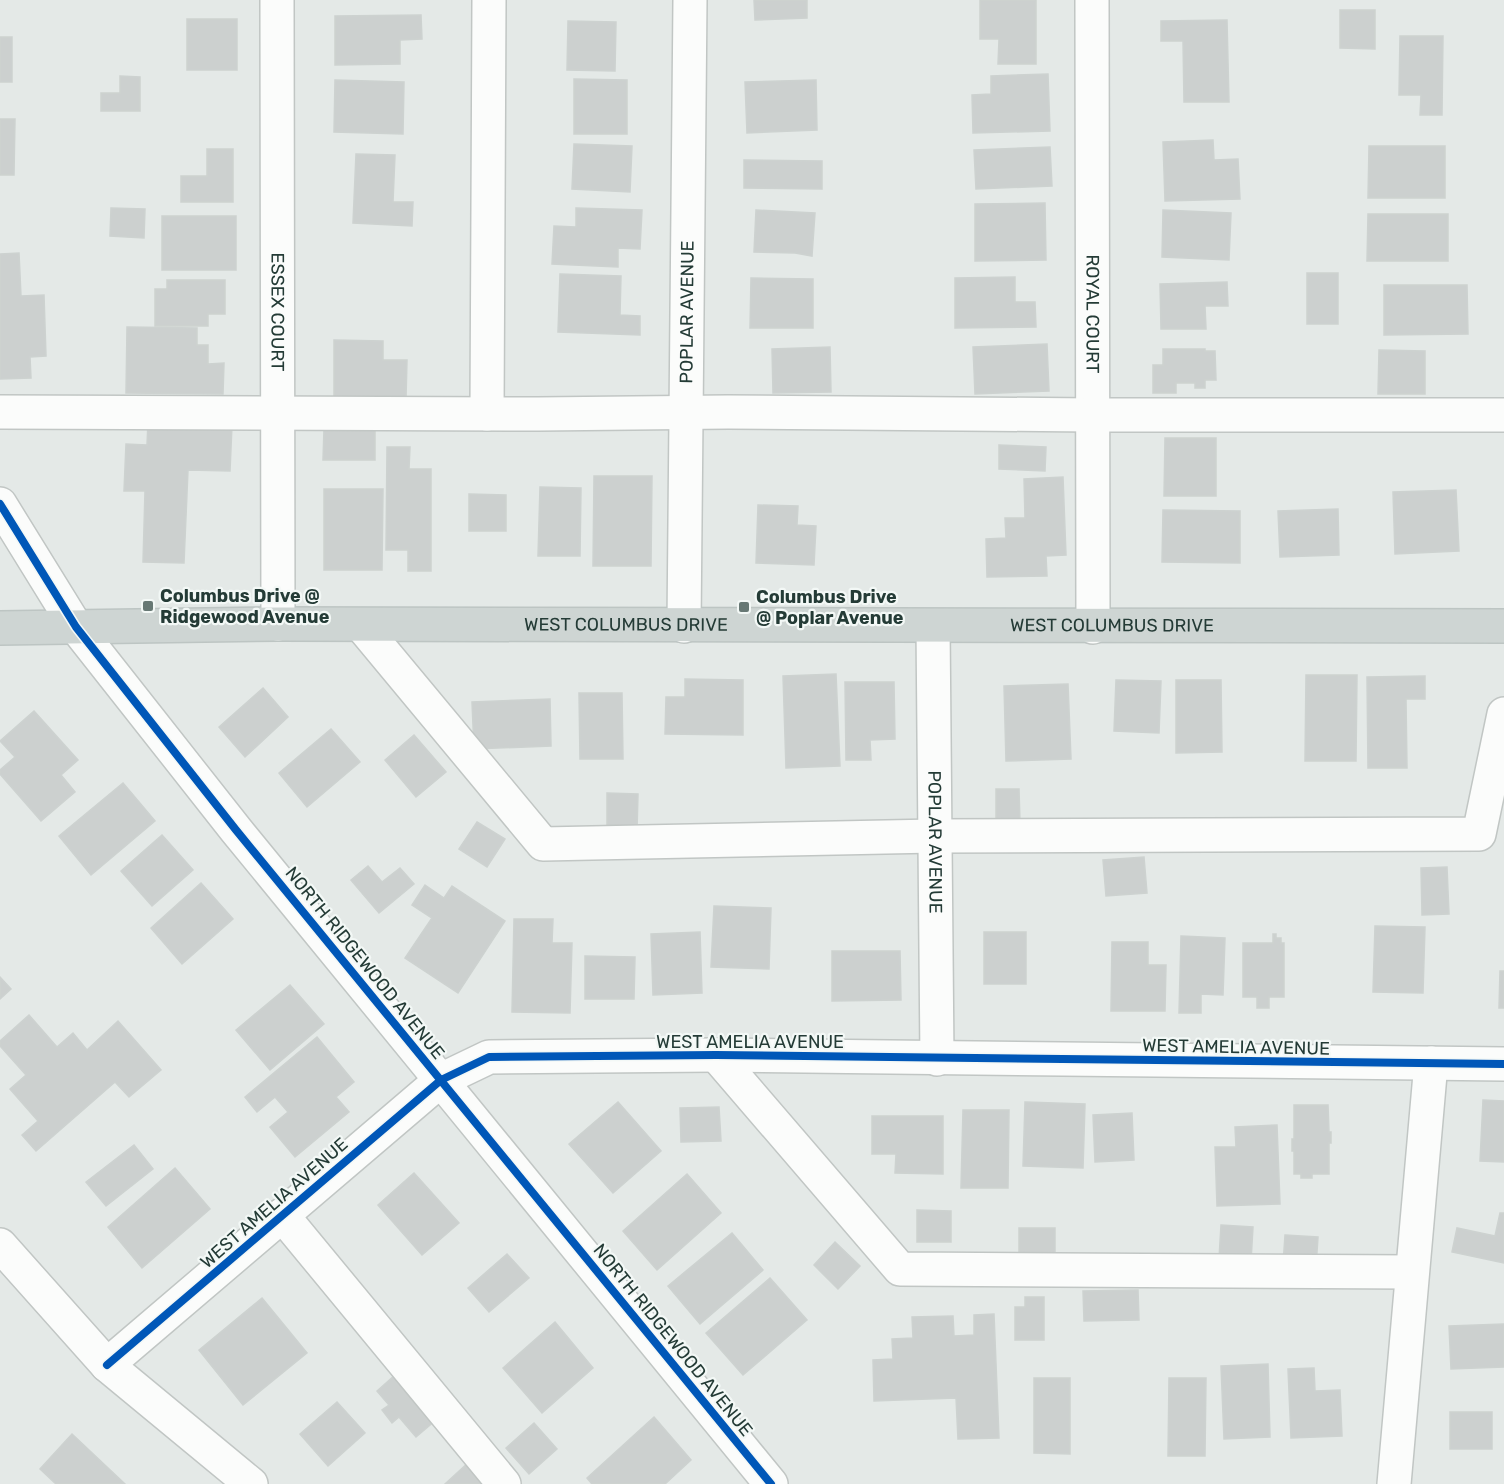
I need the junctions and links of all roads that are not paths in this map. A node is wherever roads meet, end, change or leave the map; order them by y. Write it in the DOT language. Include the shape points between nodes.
graph roads {
  1 [pos="277,0"];
  2 [pos="489,0"];
  3 [pos="690,0"];
  4 [pos="1092,0"];
  5 [pos="0,412"];
  6 [pos="279,412"];
  7 [pos="686,412"];
  8 [pos="487,414"];
  9 [pos="1504,414"];
  10 [pos="1093,416"];
  11 [pos="0,504"];
  12 [pos="278,624"];
  13 [pos="360,625"];
  14 [pos="684,626"];
  15 [pos="933,626"];
  16 [pos="1504,626"];
  17 [pos="76,627"];
  18 [pos="1093,627"];
  19 [pos="0,628"];
  20 [pos="1504,714"];
  21 [pos="935,836"];
  22 [pos="717,1055"];
  23 [pos="937,1059"];
  24 [pos="1431,1064"];
  25 [pos="1504,1064"];
  26 [pos="441,1080"];
  27 [pos="282,1215"];
  28 [pos="0,1245"];
  29 [pos="1412,1272"];
  30 [pos="107,1365"];
  31 [pos="251,1484"];
  32 [pos="504,1484"];
  33 [pos="771,1484"];
  34 [pos="1394,1484"];
  1 -- 6 [label="street, ESSEX COURT"];
  2 -- 8 [label="street"];
  3 -- 7 [label="street, POPLAR AVENUE"];
  4 -- 10 [label="street, ROYAL COURT"];
  5 -- 6 [label="street"];
  6 -- 8 [label="street"];
  6 -- 12 [label="street, ESSEX COURT"];
  7 -- 8 [label="street"];
  7 -- 10 [label="street"];
  7 -- 14 [label="street, POPLAR AVENUE"];
  9 -- 10 [label="street"];
  10 -- 18 [label="street, ROYAL COURT"];
  11 -- 17 [label="street, NORTH RIDGEWOOD AVENUE"];
  12 -- 13 [label="main road, WEST COLUMBUS DRIVE"];
  12 -- 17 [label="main road, WEST COLUMBUS DRIVE"];
  13 -- 14 [label="main road, WEST COLUMBUS DRIVE"];
  13 -- 21 [label="street" via="543,844"];
  14 -- 15 [label="main road, WEST COLUMBUS DRIVE"];
  15 -- 18 [label="main road, WEST COLUMBUS DRIVE"];
  15 -- 21 [label="street, POPLAR AVENUE"];
  16 -- 18 [label="main road, WEST COLUMBUS DRIVE"];
  17 -- 19 [label="main road, WEST COLUMBUS DRIVE"];
  17 -- 26 [label="street, NORTH RIDGEWOOD AVENUE"];
  20 -- 21 [label="street" via="1479,834"];
  21 -- 23 [label="street, POPLAR AVENUE"];
  22 -- 23 [label="street, WEST AMELIA AVENUE"];
  22 -- 26 [label="street, WEST AMELIA AVENUE" via="489,1057"];
  22 -- 29 [label="street" via="900,1269"];
  23 -- 24 [label="street, WEST AMELIA AVENUE"];
  24 -- 25 [label="street, WEST AMELIA AVENUE"];
  24 -- 29 [label="street"];
  26 -- 27 [label="street, WEST AMELIA AVENUE"];
  26 -- 33 [label="street, NORTH RIDGEWOOD AVENUE"];
  27 -- 30 [label="street, WEST AMELIA AVENUE"];
  27 -- 32 [label="street"];
  28 -- 30 [label="street"];
  29 -- 34 [label="street"];
  30 -- 31 [label="street"];
}
